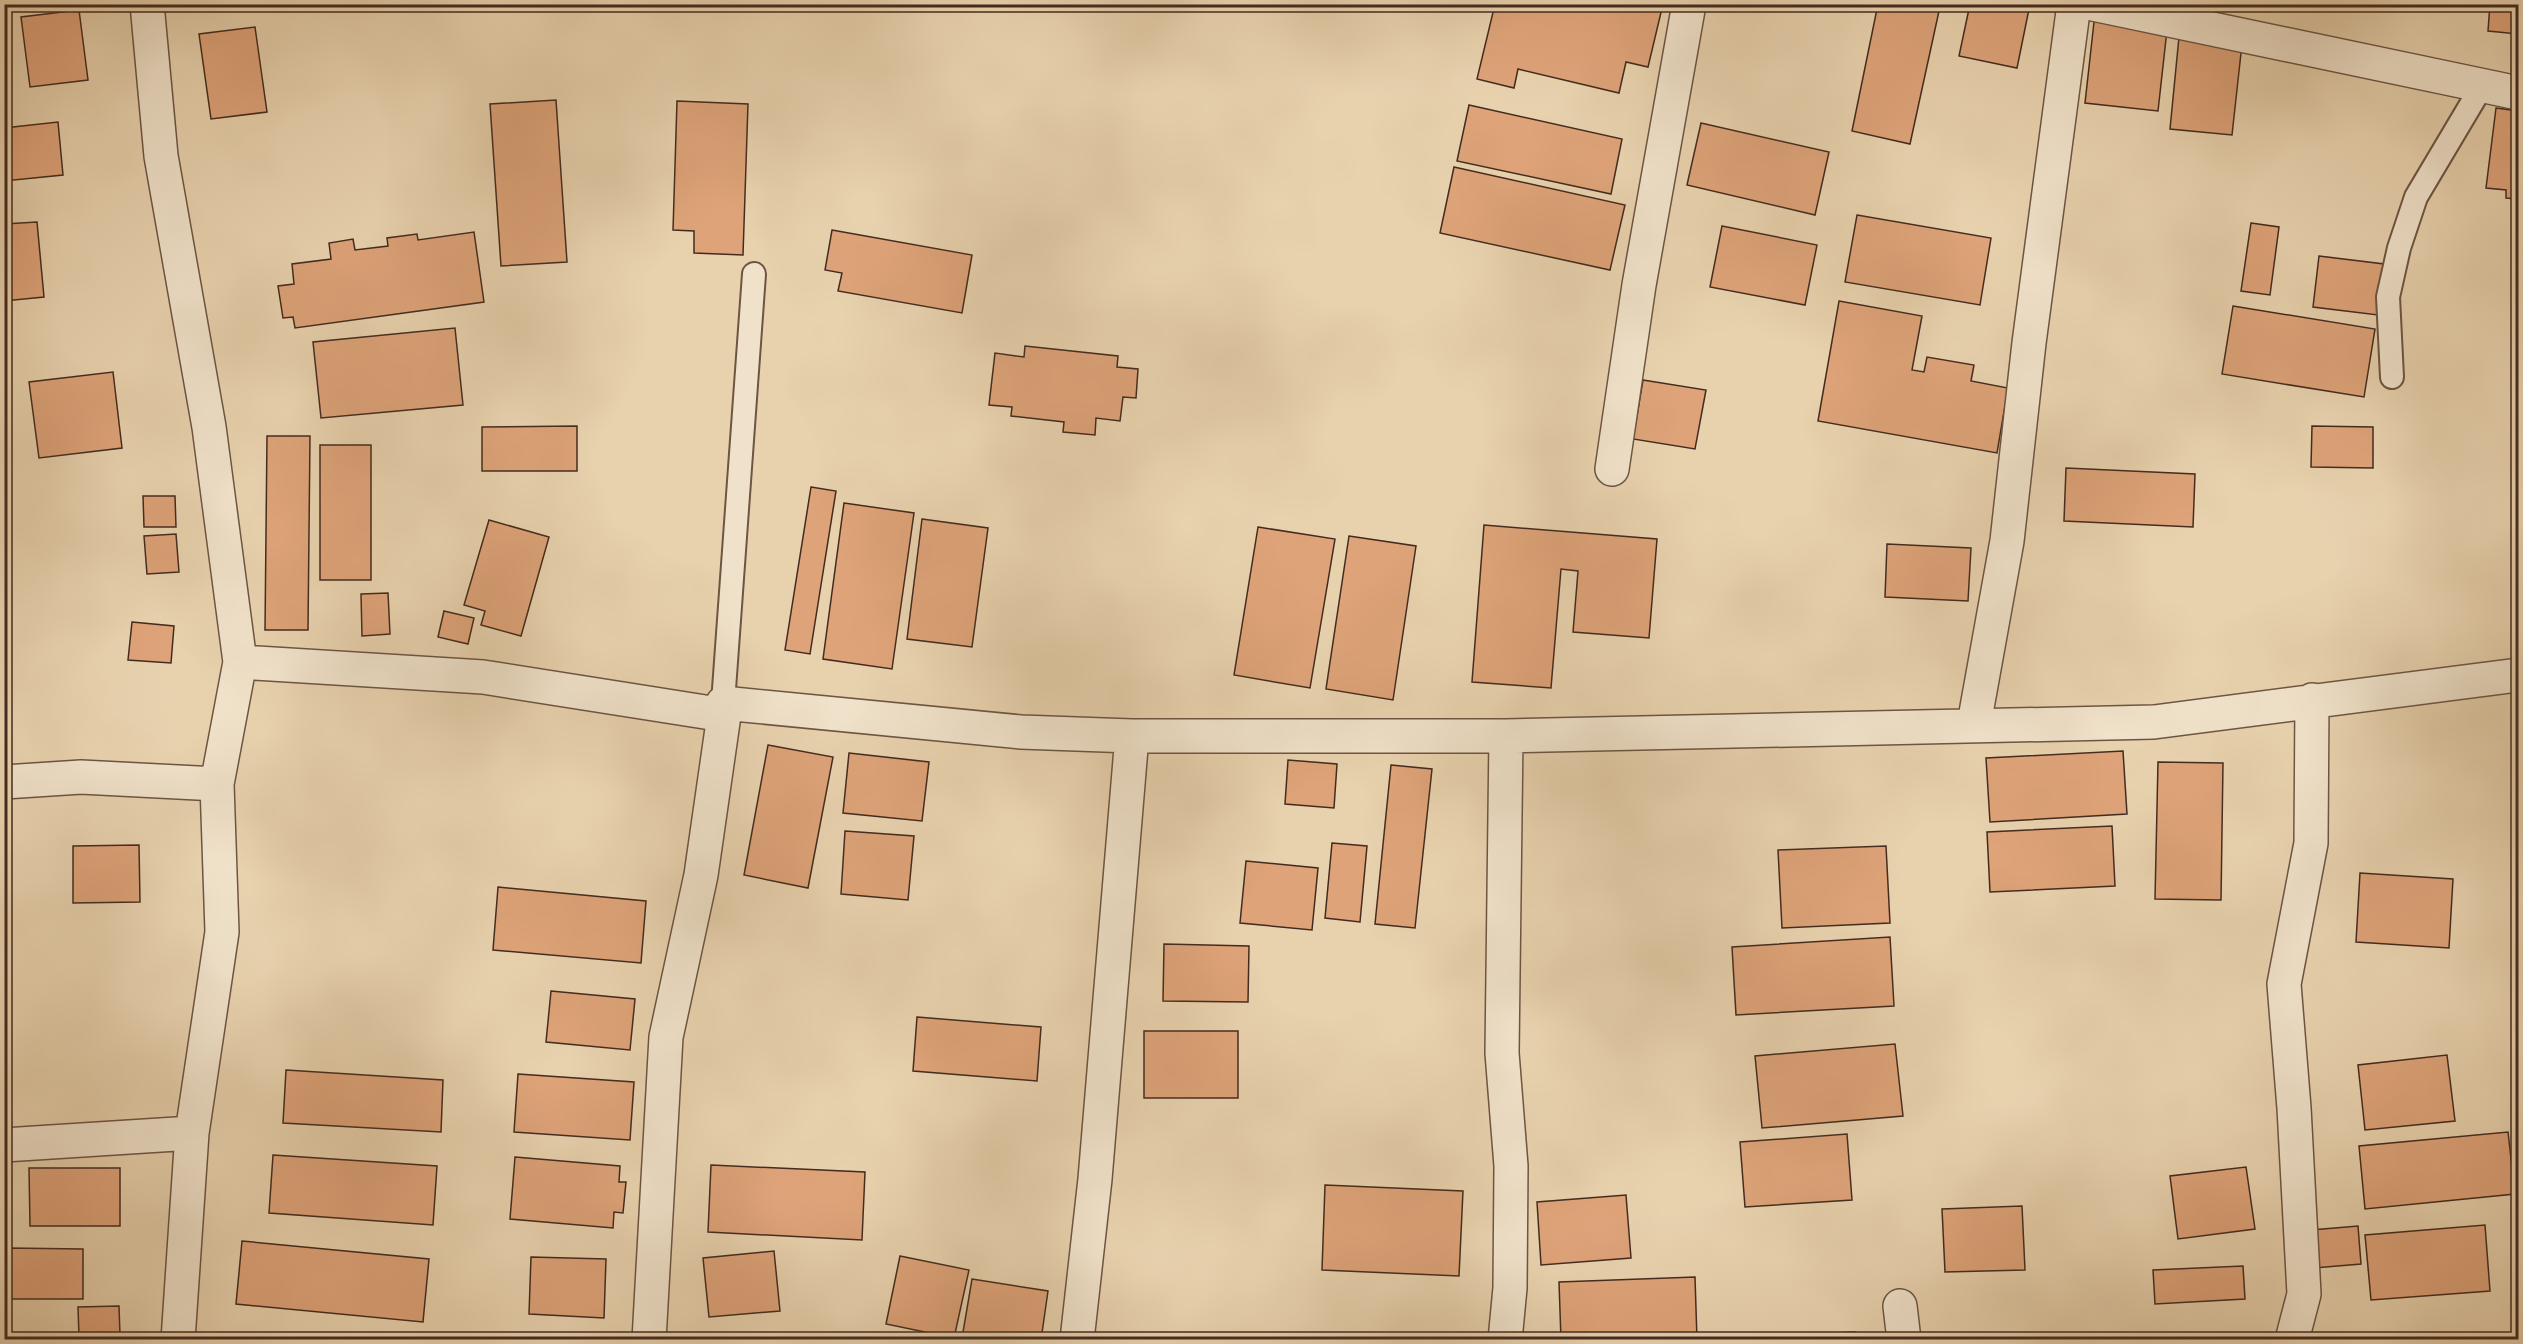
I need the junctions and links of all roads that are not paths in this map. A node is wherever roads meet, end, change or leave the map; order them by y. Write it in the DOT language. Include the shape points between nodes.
graph roads {
  1 [pos="147,4"];
  2 [pos="1689,4"];
  3 [pos="2074,4"];
  4 [pos="2093,4"];
  5 [pos="2482,86"];
  6 [pos="2518,93"];
  7 [pos="754,274"];
  8 [pos="2392,377"];
  9 [pos="1612,469"];
  10 [pos="240,662"];
  11 [pos="2518,675"];
  12 [pos="2312,700"];
  13 [pos="724,709"];
  14 [pos="1974,724"];
  15 [pos="1132,736"];
  16 [pos="1506,736"];
  17 [pos="4,782"];
  18 [pos="217,784"];
  19 [pos="192,1133"];
  20 [pos="4,1145"];
  21 [pos="1900,1306"];
  22 [pos="178,1340"];
  23 [pos="649,1340"];
  24 [pos="1077,1340"];
  25 [pos="1505,1340"];
  26 [pos="1904,1340"];
  27 [pos="2292,1340"];
  1 -- 10 [label="street" via="161,156 209,428"];
  2 -- 9 [label="street" via="1639,285"];
  3 -- 14 [label="street" via="2007,541"];
  4 -- 5 [label="street"];
  5 -- 6 [label="street"];
  5 -- 8 [label="lane" via="2416,197 2398,248 2388,297"];
  7 -- 13 [label="lane"];
  10 -- 13 [label="street" via="483,677"];
  10 -- 18 [label="street"];
  11 -- 12 [label="street"];
  12 -- 14 [label="street" via="2154,722"];
  12 -- 27 [label="street" via="2311,843 2284,984 2304,1294"];
  13 -- 15 [label="street" via="1021,732"];
  13 -- 23 [label="street" via="701,875 666,1037"];
  14 -- 16 [label="street"];
  15 -- 16 [label="street"];
  15 -- 24 [label="street" via="1095,1179"];
  16 -- 25 [label="street" via="1502,1053 1511,1178 1510,1288"];
  17 -- 18 [label="street" via="81,777"];
  18 -- 19 [label="street" via="222,932"];
  19 -- 20 [label="street"];
  19 -- 22 [label="street"];
  21 -- 26 [label="street"];
}
